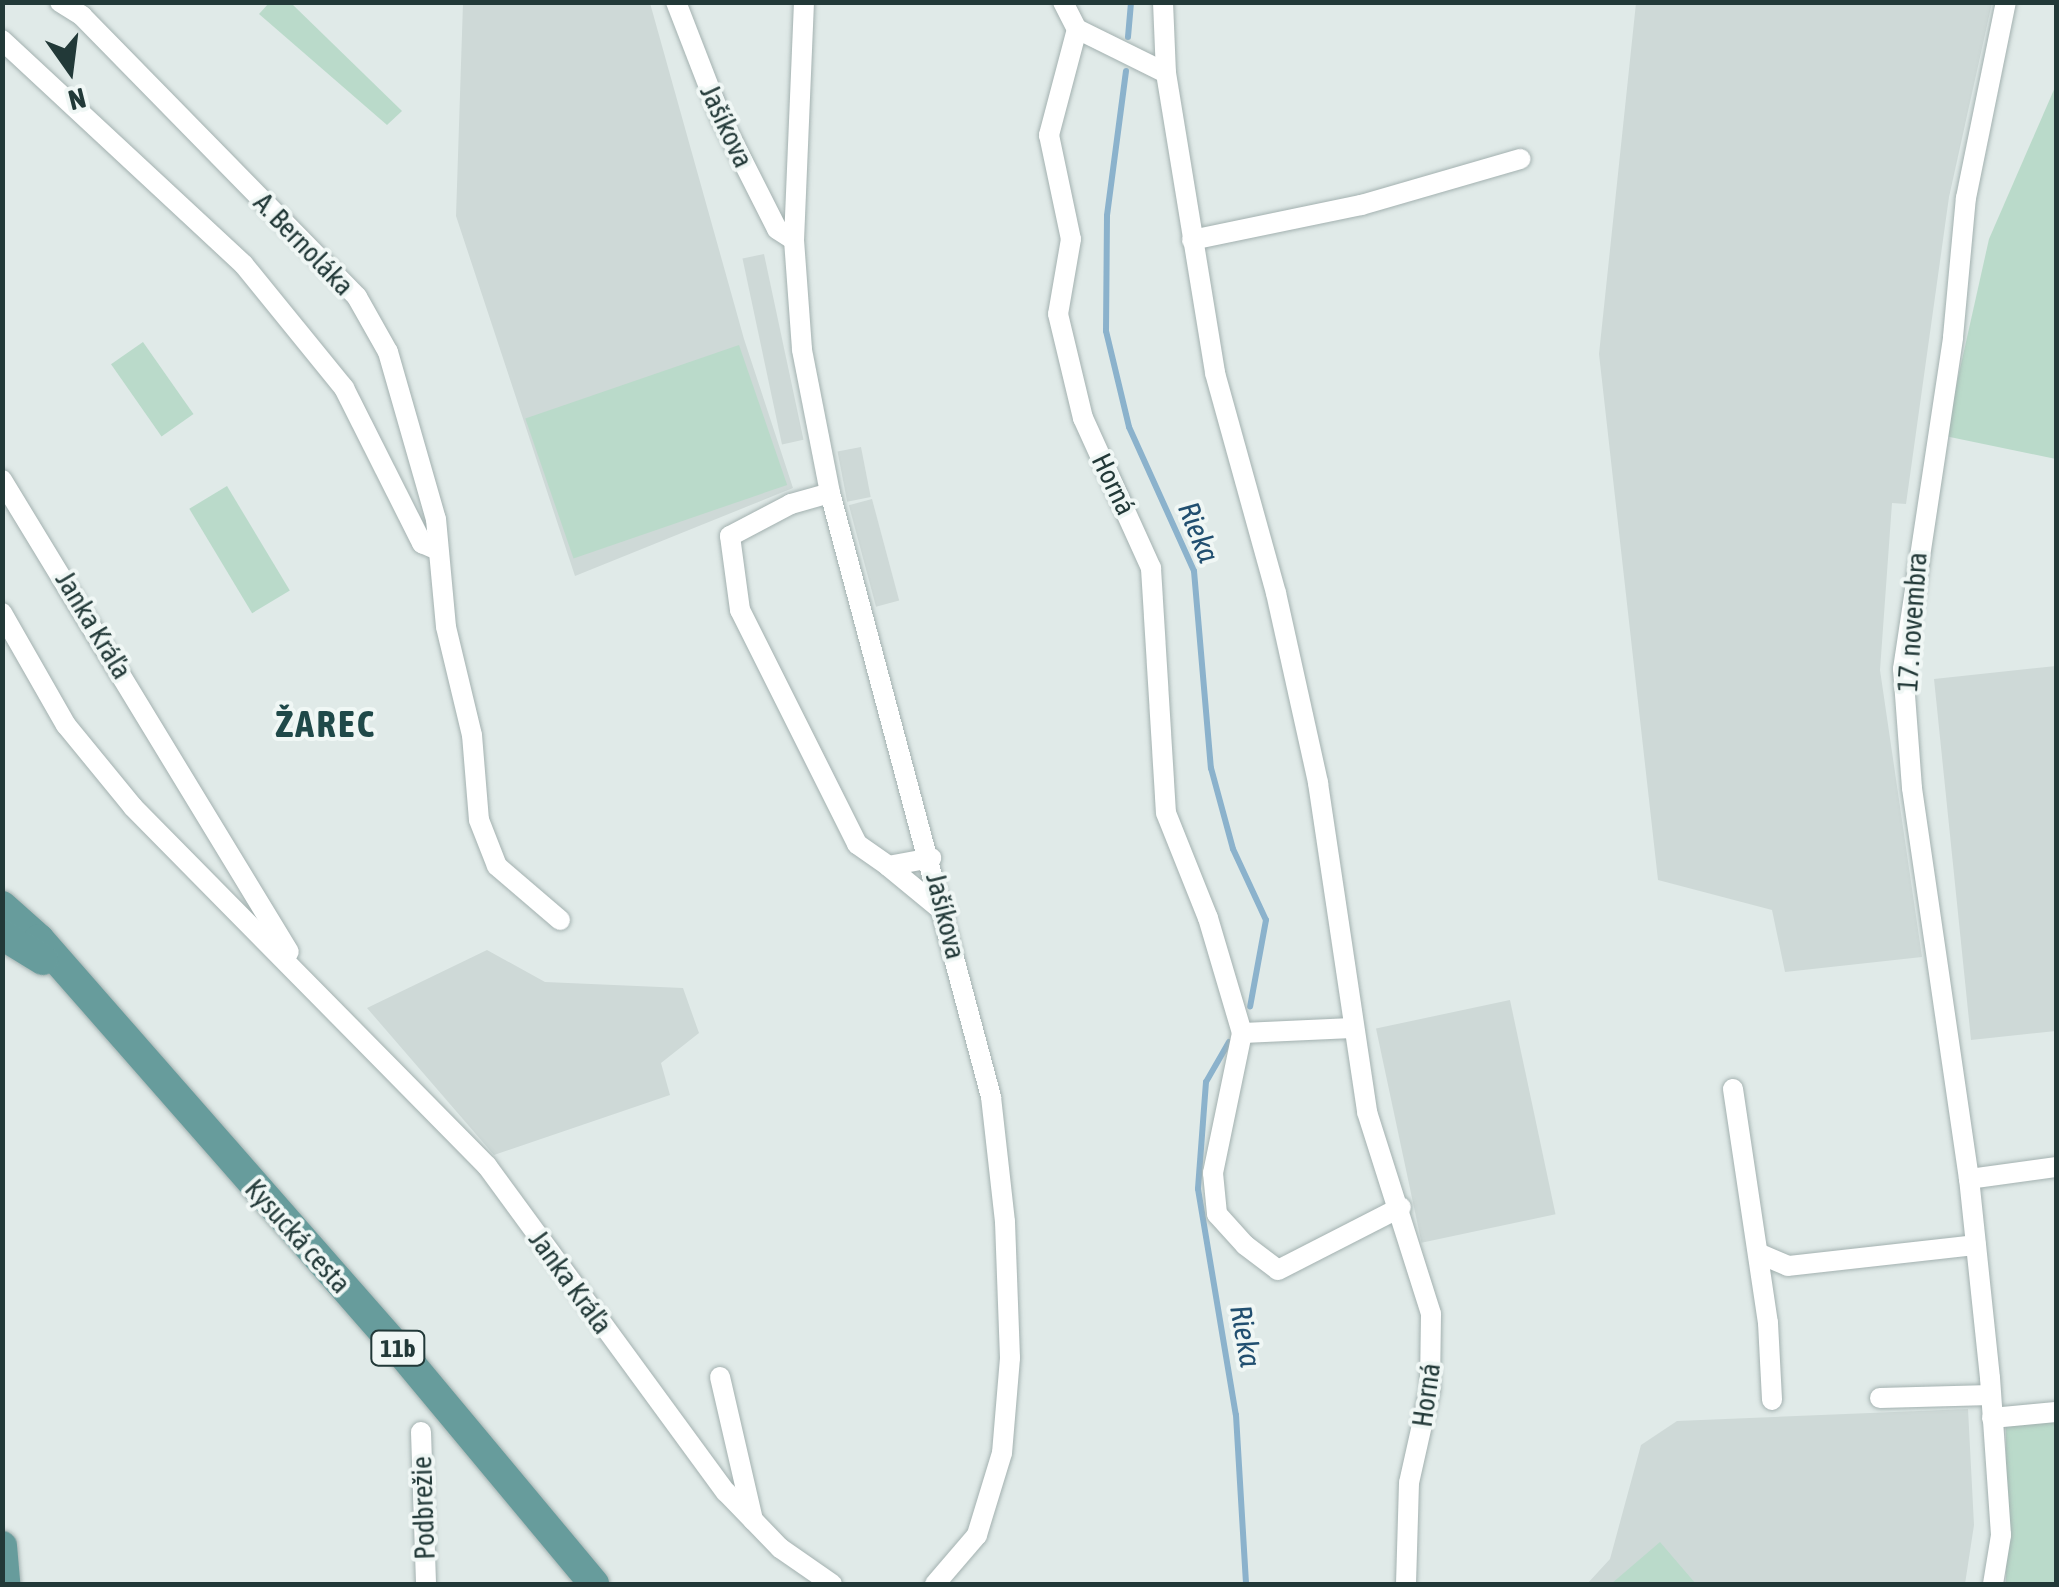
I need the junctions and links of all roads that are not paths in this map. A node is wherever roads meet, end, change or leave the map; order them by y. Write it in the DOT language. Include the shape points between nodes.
graph roads {
  1 [pos="60,2"];
  2 [pos="676,2"];
  3 [pos="804,2"];
  4 [pos="1063,2"];
  5 [pos="1163,2"];
  6 [pos="2006,2"];
  7 [pos="1077,30"];
  8 [pos="2,40"];
  9 [pos="1166,73"];
  10 [pos="1520,158"];
  11 [pos="794,240"];
  12 [pos="1192,240"];
  13 [pos="2,480"];
  14 [pos="830,493"];
  15 [pos="438,550"];
  16 [pos="2,613"];
  17 [pos="931,858"];
  18 [pos="888,866"];
  19 [pos="2,906"];
  20 [pos="945,913"];
  21 [pos="560,920"];
  22 [pos="2,935"];
  23 [pos="306,979"];
  24 [pos="72,984"];
  25 [pos="1353,1028"];
  26 [pos="1242,1033"];
  27 [pos="1733,1089"];
  28 [pos="2056,1167"];
  29 [pos="1969,1179"];
  30 [pos="1401,1208"];
  31 [pos="1976,1245"];
  32 [pos="1760,1254"];
  33 [pos="720,1376"];
  34 [pos="1991,1395"];
  35 [pos="1880,1398"];
  36 [pos="1772,1400"];
  37 [pos="2056,1412"];
  38 [pos="1992,1418"];
  39 [pos="421,1432"];
  40 [pos="753,1522"];
  41 [pos="2,1546"];
  42 [pos="6,1584"];
  43 [pos="426,1584"];
  44 [pos="594,1584"];
  45 [pos="832,1584"];
  46 [pos="935,1584"];
  47 [pos="1406,1584"];
  48 [pos="1993,1584"];
  1 -- 15 [label="street, A. Bernoláka" via="82,16 356,297 388,352 436,519"];
  2 -- 11 [label="street, Jašíkova" via="720,118 777,229"];
  3 -- 11 [label="street, Jašíkova"];
  4 -- 7 [label="street"];
  5 -- 9 [label="street, Horná"];
  6 -- 29 [label="street, 17. novembra" via="1966,198 1954,337 1903,668 1912,788"];
  7 -- 9 [label="street"];
  7 -- 26 [label="street, Horná" via="1049,135 1070,239 1058,314 1082,418 1150,568 1166,813 1208,918"];
  8 -- 15 [label="street, A. Bernoláka" via="244,265 344,388 422,543"];
  9 -- 12 [label="street, Horná"];
  10 -- 12 [label="street" via="1361,205"];
  11 -- 14 [label="street, Jašíkova" via="802,350"];
  12 -- 25 [label="street, Horná" via="1215,373 1276,593 1318,784"];
  13 -- 23 [label="street, Janka Kráľa"];
  14 -- 17 [label="street, Jašíkova"];
  14 -- 18 [label="street" via="791,504 730,536 740,610 857,844"];
  15 -- 21 [label="street, A. Bernoláka" via="446,627 472,735 479,820 497,866"];
  16 -- 23 [label="street, Janka Kráľa" via="66,725 123,795"];
  17 -- 18 [label="street"];
  17 -- 20 [label="street, Jašíkova"];
  18 -- 20 [label="street"];
  19 -- 24 [label="main road, Kysucká cesta / 11b" via="39,939"];
  20 -- 46 [label="street, Jašíkova" via="991,1096 1010,1392 986,1515 965,1554"];
  22 -- 24 [label="main road, Kysucká cesta / 11b"];
  23 -- 40 [label="street, Janka Kráľa" via="486,1166"];
  24 -- 44 [label="main road, Kysucká cesta / 11b" via="395,1345"];
  25 -- 26 [label="street"];
  25 -- 30 [label="street, Horná" via="1367,1112"];
  26 -- 30 [label="street, Horná" via="1213,1173 1217,1214 1226,1224 1278,1270"];
  27 -- 32 [label="street"];
  28 -- 29 [label="street"];
  29 -- 31 [label="street, 17. novembra"];
  30 -- 47 [label="street, Horná" via="1424,1280 1433,1353 1409,1483"];
  31 -- 32 [label="street" via="1788,1266"];
  31 -- 34 [label="street, 17. novembra"];
  32 -- 36 [label="street"];
  33 -- 40 [label="street"];
  34 -- 35 [label="street"];
  34 -- 38 [label="street, 17. novembra"];
  37 -- 38 [label="street"];
  38 -- 48 [label="street, 17. novembra" via="2000,1536"];
  39 -- 43 [label="street, Podbrežie"];
  40 -- 45 [label="street, Janka Kráľa"];
  41 -- 42 [label="main road"];
}
